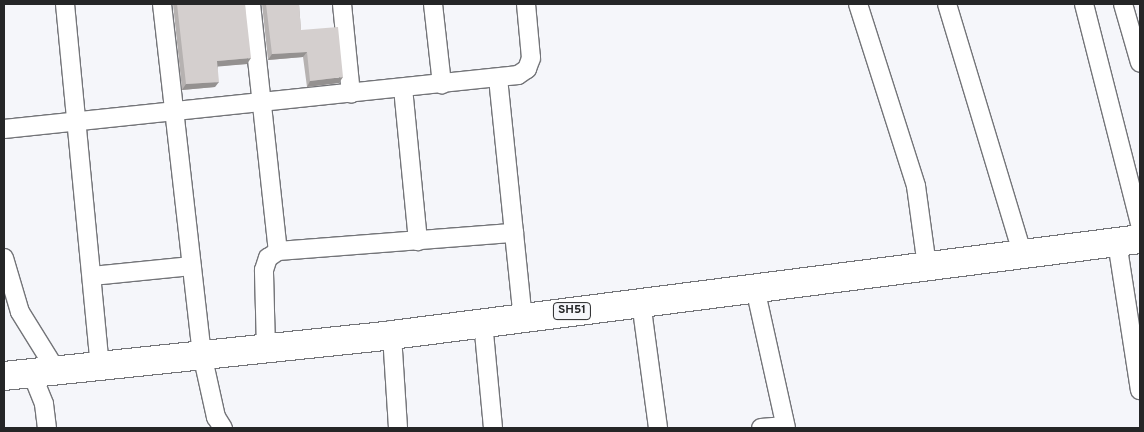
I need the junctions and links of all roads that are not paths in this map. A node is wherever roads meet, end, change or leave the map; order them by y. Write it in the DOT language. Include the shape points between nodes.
graph roads {
  1 [pos="65,4"];
  2 [pos="162,4"];
  3 [pos="251,4"];
  4 [pos="342,4"];
  5 [pos="433,4"];
  6 [pos="526,4"];
  7 [pos="858,4"];
  8 [pos="948,4"];
  9 [pos="1084,4"];
  10 [pos="1123,4"];
  11 [pos="1140,63"];
  12 [pos="498,78"];
  13 [pos="442,84"];
  14 [pos="403,88"];
  15 [pos="351,94"];
  16 [pos="260,100"];
  17 [pos="172,109"];
  18 [pos="77,122"];
  19 [pos="4,129"];
  20 [pos="1140,224"];
  21 [pos="514,234"];
  22 [pos="418,241"];
  23 [pos="1128,241"];
  24 [pos="278,251"];
  25 [pos="1022,253"];
  26 [pos="4,258"];
  27 [pos="192,266"];
  28 [pos="927,266"];
  29 [pos="92,276"];
  30 [pos="755,288"];
  31 [pos="641,302"];
  32 [pos="524,318"];
  33 [pos="483,322"];
  34 [pos="392,336"];
  35 [pos="266,348"];
  36 [pos="202,354"];
  37 [pos="100,365"];
  38 [pos="44,372"];
  39 [pos="4,376"];
  40 [pos="1140,390"];
  41 [pos="51,425"];
  42 [pos="785,427"];
  43 [pos="222,428"];
  44 [pos="398,428"];
  45 [pos="493,428"];
  46 [pos="658,428"];
  47 [pos="761,428"];
  1 -- 18 [label="street"];
  2 -- 17 [label="street"];
  3 -- 16 [label="street"];
  4 -- 15 [label="street"];
  5 -- 13 [label="street"];
  6 -- 12 [label="street" via="531,58 527,69 518,75"];
  7 -- 28 [label="street" via="916,186"];
  8 -- 25 [label="street"];
  9 -- 20 [label="street"];
  10 -- 11 [label="street"];
  12 -- 13 [label="street"];
  12 -- 21 [label="street"];
  13 -- 14 [label="street"];
  14 -- 15 [label="street"];
  14 -- 22 [label="street"];
  15 -- 16 [label="street"];
  16 -- 17 [label="street"];
  16 -- 24 [label="street"];
  17 -- 18 [label="street"];
  17 -- 27 [label="street"];
  18 -- 19 [label="street"];
  18 -- 29 [label="street"];
  21 -- 22 [label="street"];
  21 -- 32 [label="street"];
  22 -- 24 [label="street"];
  23 -- 25 [label="main road, SH51"];
  23 -- 40 [label="street"];
  24 -- 35 [label="street" via="268,258 264,270"];
  25 -- 28 [label="main road, SH51"];
  26 -- 38 [label="street" via="20,312"];
  27 -- 29 [label="street"];
  27 -- 36 [label="street"];
  28 -- 30 [label="main road, SH51"];
  29 -- 37 [label="street"];
  30 -- 31 [label="main road, SH51"];
  30 -- 42 [label="street"];
  31 -- 32 [label="main road, SH51"];
  31 -- 46 [label="street"];
  32 -- 33 [label="main road, SH51"];
  33 -- 34 [label="main road, SH51"];
  33 -- 45 [label="street"];
  34 -- 35 [label="main road, SH51"];
  34 -- 44 [label="street"];
  35 -- 36 [label="main road, SH51"];
  36 -- 37 [label="main road, SH51"];
  36 -- 43 [label="street" via="216,417"];
  37 -- 38 [label="main road, SH51"];
  38 -- 39 [label="main road, SH51"];
  38 -- 41 [label="street"];
  42 -- 47 [label="street"];
}
